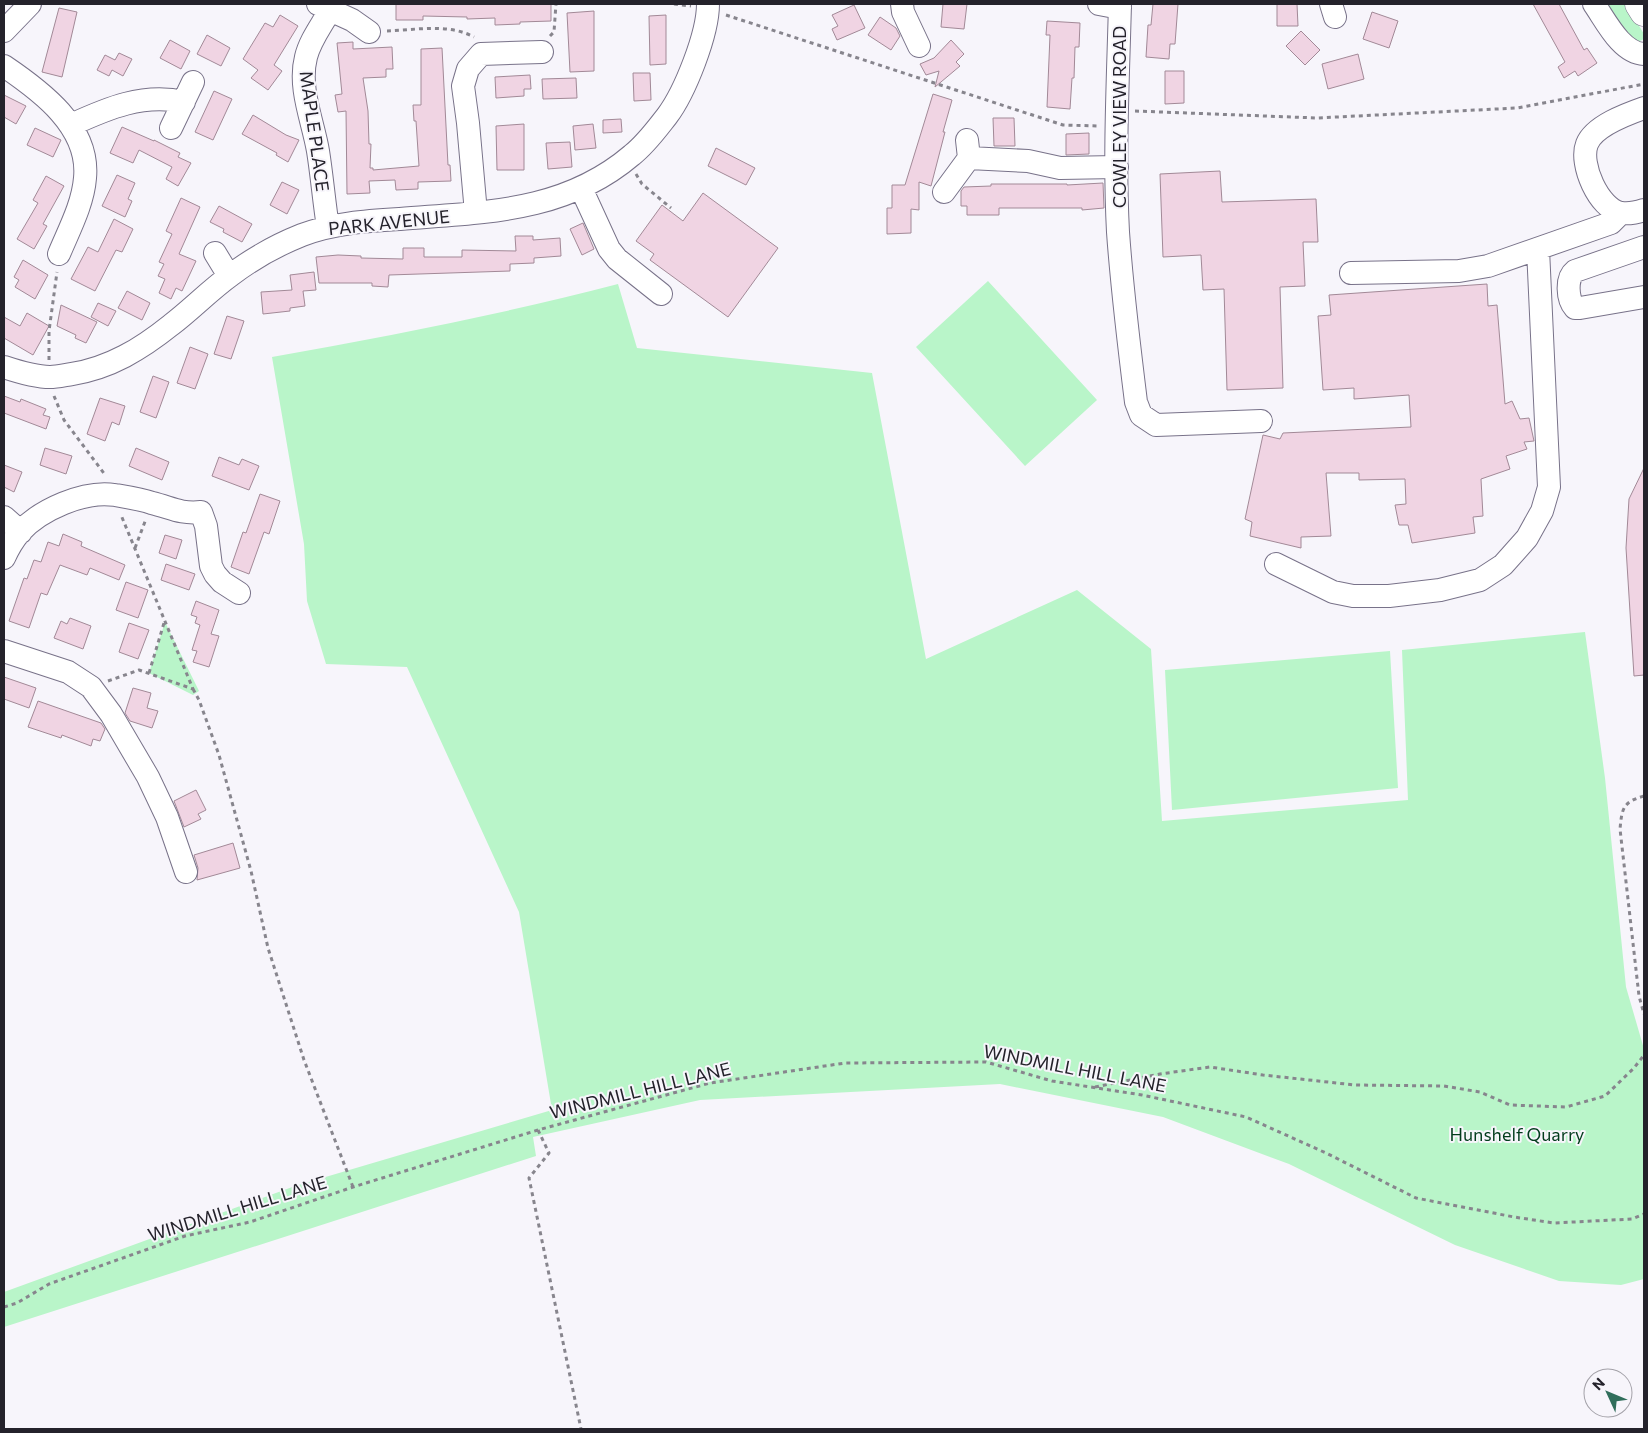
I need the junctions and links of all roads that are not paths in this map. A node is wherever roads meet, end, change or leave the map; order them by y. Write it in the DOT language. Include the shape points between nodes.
graph roads {
  1 [pos="30,4"];
  2 [pos="902,4"];
  3 [pos="1594,4"];
  4 [pos="1639,4"];
  5 [pos="1113,5"];
  6 [pos="708,6"];
  7 [pos="324,7"];
  8 [pos="1644,12"];
  9 [pos="4,31"];
  10 [pos="369,32"];
  11 [pos="919,46"];
  12 [pos="542,52"];
  13 [pos="1644,54"];
  14 [pos="4,66"];
  15 [pos="193,82"];
  16 [pos="184,102"];
  17 [pos="1644,108"];
  18 [pos="71,125"];
  19 [pos="171,128"];
  20 [pos="1117,167"];
  21 [pos="582,188"];
  22 [pos="944,192"];
  23 [pos="1644,210"];
  24 [pos="476,213"];
  25 [pos="1621,213"];
  26 [pos="328,227"];
  27 [pos="1644,247"];
  28 [pos="1538,249"];
  29 [pos="214,253"];
  30 [pos="59,254"];
  31 [pos="1351,273"];
  32 [pos="229,276"];
  33 [pos="661,294"];
  34 [pos="1644,297"];
  35 [pos="4,368"];
  36 [pos="1260,421"];
  37 [pos="4,517"];
  38 [pos="20,532"];
  39 [pos="4,558"];
  40 [pos="1276,564"];
  41 [pos="239,593"];
  42 [pos="4,651"];
  43 [pos="186,872"];
  1 -- 9 [label="street"];
  2 -- 11 [label="street"];
  3 -- 13 [label="street" via="1617,37 1630,50"];
  4 -- 8 [label="main road"];
  5 -- 20 [label="street, COWLEY VIEW ROAD"];
  6 -- 21 [label="street, PARK AVENUE" via="695,60 673,107 652,135 626,159"];
  7 -- 10 [label="street, MAPLE PLACE"];
  7 -- 26 [label="street, MAPLE PLACE" via="306,57 304,76"];
  12 -- 24 [label="street" via="481,54 468,69 463,86"];
  14 -- 18 [label="street" via="24,79"];
  15 -- 16 [label="street"];
  16 -- 18 [label="street" via="154,98 134,102 102,111"];
  16 -- 19 [label="street"];
  17 -- 25 [label="street" via="1624,115 1595,132 1587,144 1585,157 1592,187 1604,204"];
  18 -- 30 [label="street" via="84,157 86,178 81,200"];
  20 -- 22 [label="street" via="1060,168 968,149"];
  20 -- 36 [label="street, COWLEY VIEW ROAD" via="1118,231 1125,311 1136,402 1141,415 1156,425"];
  21 -- 24 [label="street, PARK AVENUE" via="552,200"];
  21 -- 33 [label="street" via="609,249"];
  23 -- 25 [label="street"];
  24 -- 26 [label="street, PARK AVENUE"];
  25 -- 28 [label="street" via="1611,223"];
  26 -- 32 [label="street, PARK AVENUE" via="280,245"];
  27 -- 34 [label="street" via="1575,271 1569,278 1570,300 1575,308"];
  28 -- 31 [label="street" via="1488,266 1459,271"];
  28 -- 40 [label="street" via="1549,487 1542,511 1528,538 1503,565 1480,580 1440,590 1389,596 1353,596 1333,592"];
  29 -- 32 [label="street"];
  32 -- 35 [label="street, PARK AVENUE" via="171,325 113,363 89,371 51,377"];
  37 -- 38 [label="street"];
  38 -- 39 [label="street"];
  38 -- 41 [label="street" via="37,517 64,503 112,494 187,513 201,512 214,574"];
  42 -- 43 [label="street" via="68,672 91,687 148,777 167,817"];
}
